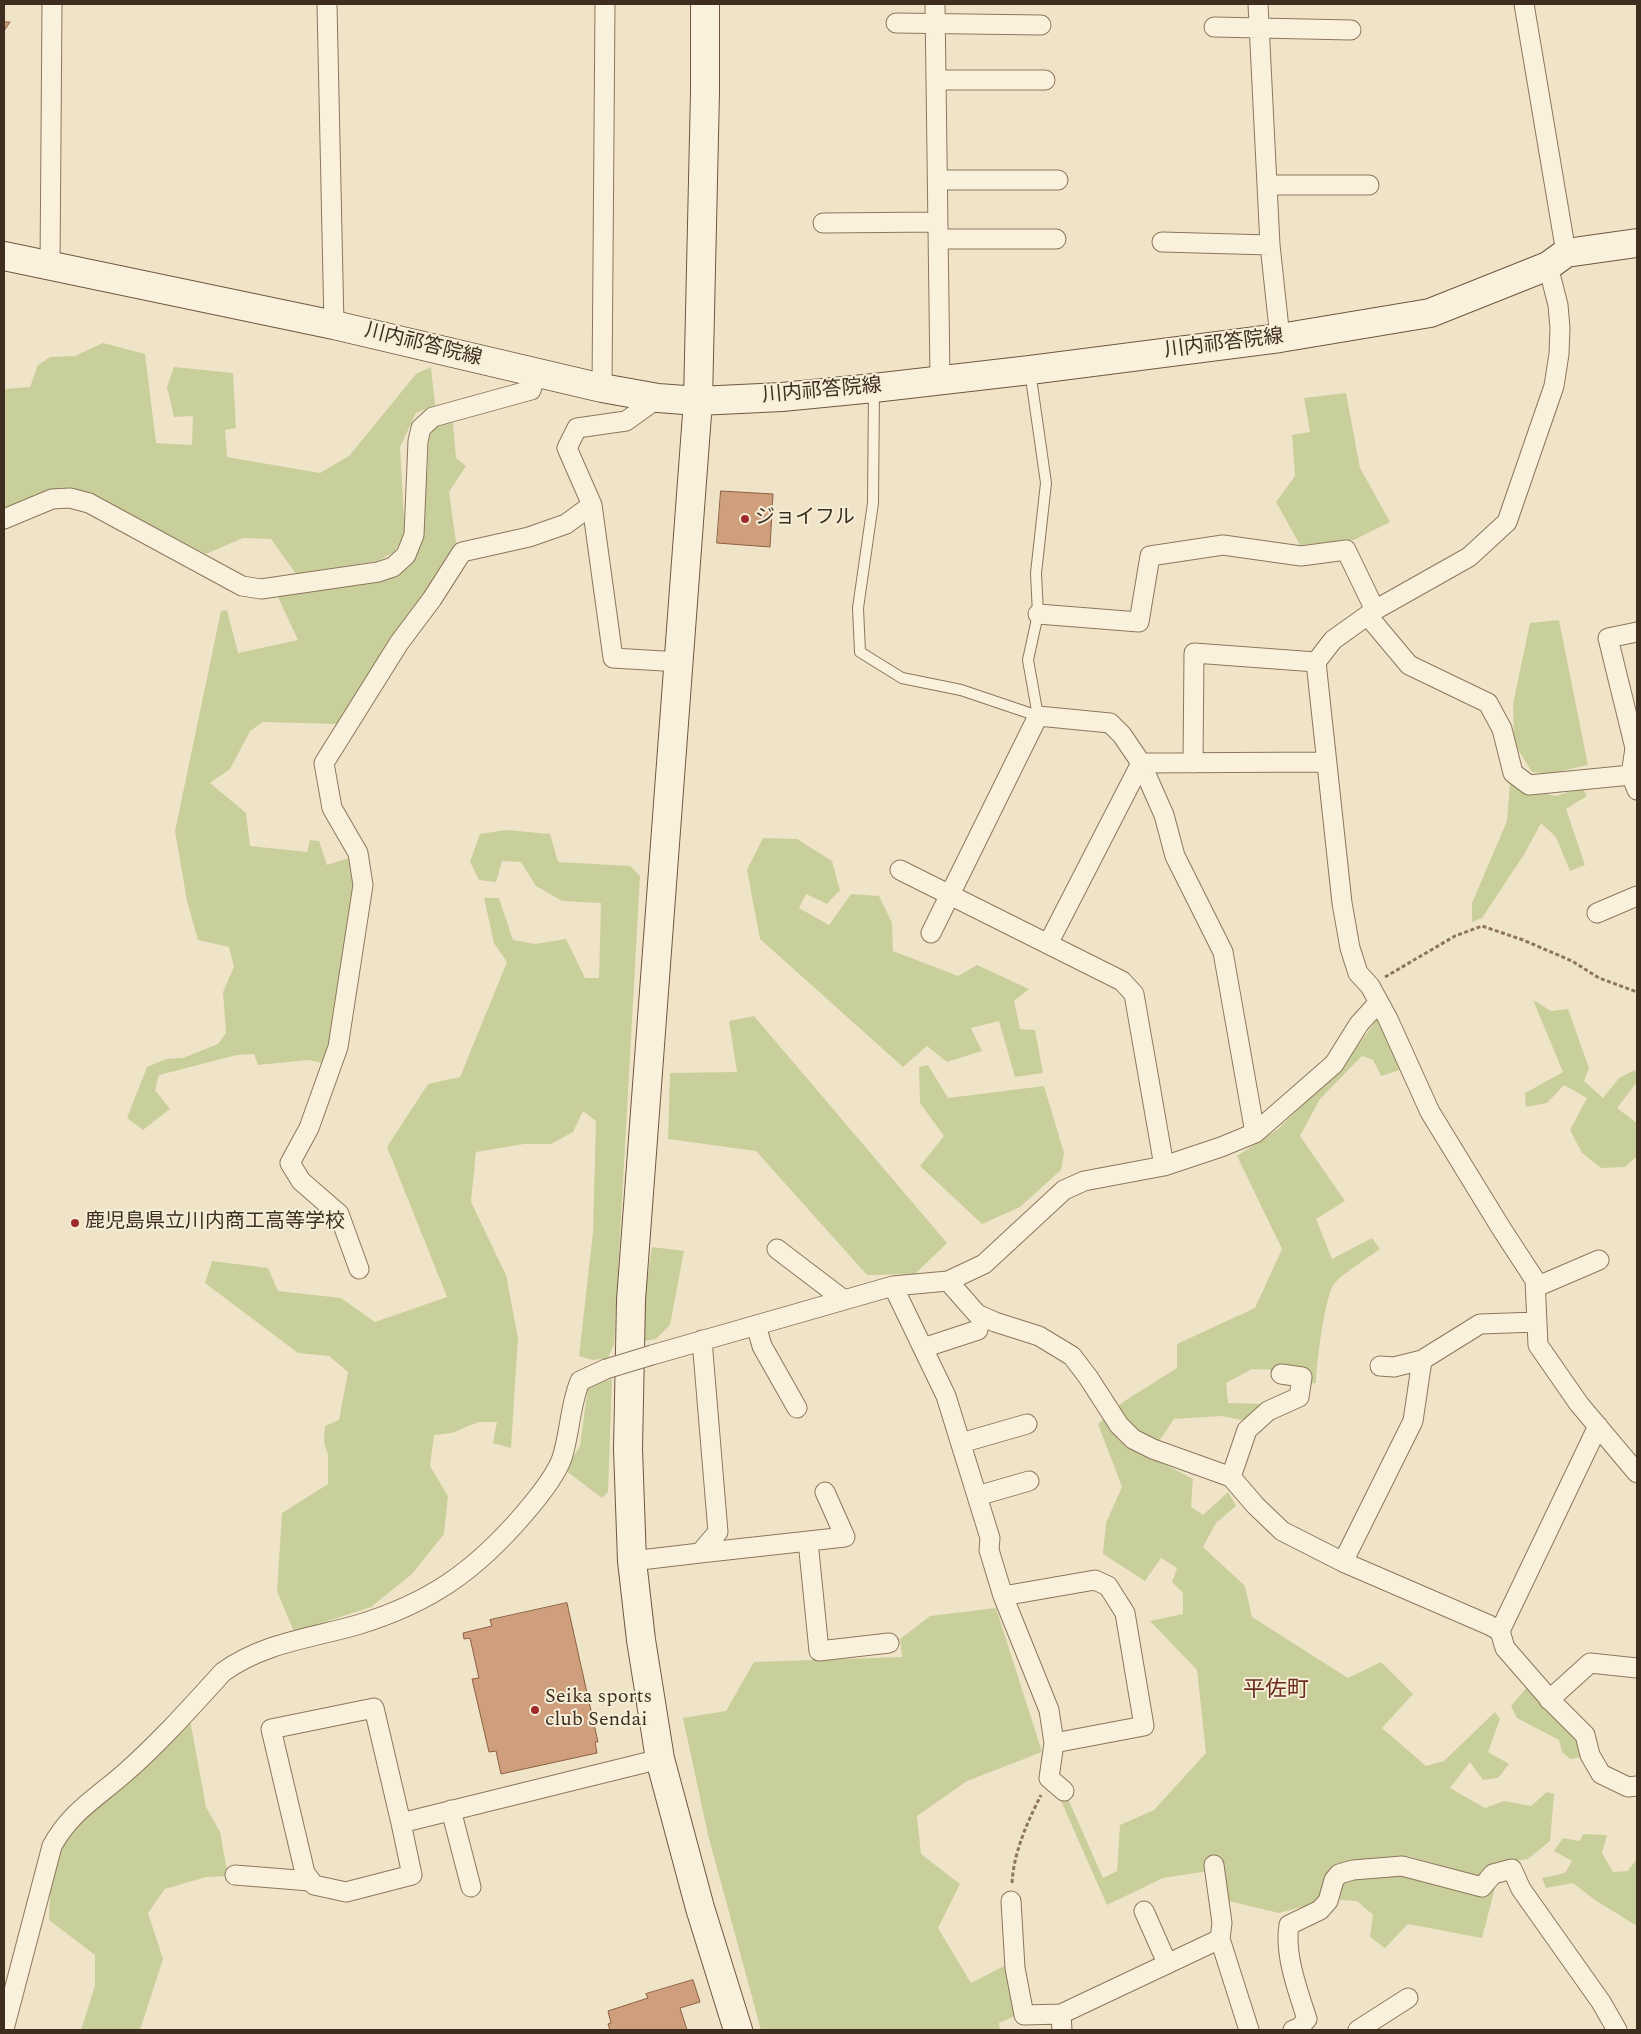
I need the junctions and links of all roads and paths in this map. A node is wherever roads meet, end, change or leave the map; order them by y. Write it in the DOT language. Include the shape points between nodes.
graph roads {
  1 [pos="52,4"];
  2 [pos="327,4"];
  3 [pos="605,4"];
  4 [pos="705,4"];
  5 [pos="935,4"];
  6 [pos="1258,4"];
  7 [pos="1524,4"];
  8 [pos="896,23"];
  9 [pos="936,23"];
  10 [pos="1041,25"];
  11 [pos="1214,27"];
  12 [pos="1259,28"];
  13 [pos="1351,30"];
  14 [pos="936,80"];
  15 [pos="1045,80"];
  16 [pos="938,180"];
  17 [pos="1058,180"];
  18 [pos="1267,185"];
  19 [pos="1369,185"];
  20 [pos="822,223"];
  21 [pos="938,230"];
  22 [pos="1056,238"];
  23 [pos="1162,242"];
  24 [pos="1637,243"];
  25 [pos="1270,245"];
  26 [pos="4,256"];
  27 [pos="1557,260"];
  28 [pos="50,267"];
  29 [pos="334,324"];
  30 [pos="1280,338"];
  31 [pos="1030,370"];
  32 [pos="536,373"];
  33 [pos="940,379"];
  34 [pos="602,388"];
  35 [pos="874,388"];
  36 [pos="658,398"];
  37 [pos="698,401"];
  38 [pos="592,505"];
  39 [pos="4,519"];
  40 [pos="1371,613"];
  41 [pos="1038,614"];
  42 [pos="1637,632"];
  43 [pos="680,662"];
  44 [pos="1316,662"];
  45 [pos="1038,716"];
  46 [pos="1326,762"];
  47 [pos="1141,763"];
  48 [pos="1193,763"];
  49 [pos="1634,783"];
  50 [pos="900,870"];
  51 [pos="951,896"];
  52 [pos="1637,896"];
  53 [pos="1597,913"];
  54 [pos="931,933"];
  55 [pos="1048,944"];
  56 [pos="1370,986"];
  57 [pos="1637,992"];
  58 [pos="1378,1003"];
  59 [pos="1256,1133"];
  60 [pos="1164,1166"];
  61 [pos="777,1248"];
  62 [pos="1599,1260"];
  63 [pos="359,1268"];
  64 [pos="948,1281"];
  65 [pos="893,1286"];
  66 [pos="1536,1287"];
  67 [pos="844,1300"];
  68 [pos="1537,1322"];
  69 [pos="756,1325"];
  70 [pos="978,1330"];
  71 [pos="702,1340"];
  72 [pos="923,1348"];
  73 [pos="1422,1360"];
  74 [pos="1380,1366"];
  75 [pos="1282,1374"];
  76 [pos="796,1408"];
  77 [pos="1028,1424"];
  78 [pos="1598,1426"];
  79 [pos="961,1443"];
  80 [pos="1637,1473"];
  81 [pos="1231,1477"];
  82 [pos="1029,1481"];
  83 [pos="825,1492"];
  84 [pos="977,1496"];
  85 [pos="808,1541"];
  86 [pos="700,1553"];
  87 [pos="632,1561"];
  88 [pos="1343,1562"];
  89 [pos="1003,1596"];
  90 [pos="1500,1631"];
  91 [pos="889,1643"];
  92 [pos="1637,1668"];
  93 [pos="1549,1700"];
  94 [pos="1054,1744"];
  95 [pos="660,1759"];
  96 [pos="1049,1778"];
  97 [pos="1637,1786"];
  98 [pos="1064,1791"];
  99 [pos="451,1810"];
  100 [pos="400,1822"];
  101 [pos="1214,1864"];
  102 [pos="235,1875"];
  103 [pos="310,1880"];
  104 [pos="471,1887"];
  105 [pos="1012,1900"];
  106 [pos="1144,1911"];
  107 [pos="1220,1939"];
  108 [pos="1167,1963"];
  109 [pos="1408,1998"];
  110 [pos="1062,2022"];
  111 [pos="4,2029"];
  112 [pos="1297,2029"];
  113 [pos="1364,2029"];
  114 [pos="738,2030"];
  115 [pos="1249,2030"];
  116 [pos="1618,2030"];
  1 -- 28 [label="street"];
  2 -- 29 [label="street"];
  3 -- 34 [label="street"];
  4 -- 37 [label="street"];
  5 -- 9 [label="street"];
  6 -- 12 [label="street"];
  7 -- 27 [label="street"];
  8 -- 9 [label="street"];
  9 -- 10 [label="street"];
  9 -- 14 [label="street"];
  11 -- 12 [label="street"];
  12 -- 13 [label="street"];
  12 -- 18 [label="street"];
  14 -- 15 [label="street"];
  14 -- 16 [label="street"];
  16 -- 17 [label="street"];
  16 -- 21 [label="street"];
  18 -- 19 [label="street"];
  18 -- 25 [label="street"];
  20 -- 21 [label="street"];
  21 -- 22 [label="street"];
  21 -- 33 [label="street"];
  23 -- 25 [label="street"];
  24 -- 27 [label="street, 川内祁答院線"];
  25 -- 30 [label="street"];
  26 -- 28 [label="street, 川内祁答院線"];
  27 -- 30 [label="street, 川内祁答院線" via="1430,313"];
  27 -- 40 [label="street" via="1560,328 1554,386 1507,522 1469,557"];
  28 -- 29 [label="street, 川内祁答院線"];
  29 -- 32 [label="street, 川内祁答院線"];
  30 -- 31 [label="street, 川内祁答院線"];
  31 -- 33 [label="street, 川内祁答院線"];
  31 -- 41 [label="lane" via="1046,483 1036,573"];
  32 -- 34 [label="street, 川内祁答院線"];
  32 -- 39 [label="street" via="531,390 433,417 421,428 414,535 406,556 393,567 378,572 261,588 242,586 79,500 52,499"];
  33 -- 35 [label="street, 川内祁答院線"];
  34 -- 36 [label="street, 川内祁答院線"];
  35 -- 37 [label="street, 川内祁答院線"];
  35 -- 45 [label="lane" via="873,503 858,608 860,652 902,678 960,690"];
  36 -- 37 [label="street, 川内祁答院線"];
  36 -- 38 [label="street" via="626,421 577,428 567,448"];
  37 -- 43 [label="street"];
  38 -- 43 [label="street" via="613,658"];
  38 -- 63 [label="street" via="566,524 529,537 462,552 399,643 324,763 332,808 358,853 363,885 338,1047 308,1128 290,1163 300,1181 338,1214"];
  40 -- 41 [label="street" via="1346,550 1301,556 1222,545 1150,556 1139,622"];
  40 -- 44 [label="street" via="1333,640"];
  40 -- 49 [label="street" via="1409,665 1488,703 1502,729 1513,773 1529,785"];
  41 -- 45 [label="lane" via="1028,660"];
  42 -- 49 [label="street" via="1608,638 1635,748"];
  43 -- 87 [label="street" via="631,1300 628,1450"];
  44 -- 46 [label="street"];
  44 -- 48 [label="street" via="1194,652"];
  45 -- 47 [label="street" via="1110,723"];
  45 -- 51 [label="street"];
  46 -- 48 [label="street"];
  46 -- 56 [label="street" via="1350,948 1358,973"];
  47 -- 48 [label="street"];
  47 -- 55 [label="street"];
  47 -- 59 [label="street" via="1164,815 1175,856 1223,952"];
  50 -- 51 [label="street"];
  51 -- 54 [label="street"];
  51 -- 55 [label="street"];
  52 -- 53 [label="street"];
  55 -- 60 [label="street" via="1122,981 1134,994"];
  56 -- 57 [label="path" via="1455,936 1482,926 1523,940 1572,961 1599,978"];
  56 -- 58 [label="street"];
  58 -- 59 [label="street" via="1359,1024 1334,1064"];
  58 -- 66 [label="street" via="1388,1018 1430,1112 1535,1280"];
  59 -- 60 [label="street"];
  60 -- 64 [label="street" via="1084,1180 1064,1190 984,1264"];
  61 -- 67 [label="street"];
  62 -- 66 [label="street"];
  64 -- 65 [label="street"];
  64 -- 81 [label="street" via="978,1314 1039,1336 1072,1356 1119,1425 1133,1439"];
  65 -- 67 [label="street"];
  65 -- 72 [label="street"];
  66 -- 68 [label="street"];
  67 -- 69 [label="street"];
  68 -- 73 [label="street" via="1480,1324"];
  68 -- 78 [label="street" via="1538,1344"];
  69 -- 71 [label="street"];
  69 -- 76 [label="street" via="762,1346"];
  70 -- 72 [label="street"];
  71 -- 86 [label="street" via="718,1532"];
  71 -- 111 [label="street, bridge" via="580,1381 562,1459 537,1499 500,1542 464,1573 441,1589 392,1614 292,1640 252,1654 223,1672 127,1771 70,1818 52,1846"];
  72 -- 79 [label="street" via="946,1396"];
  73 -- 74 [label="street" via="1394,1367"];
  73 -- 88 [label="street" via="1413,1422"];
  75 -- 81 [label="street" via="1302,1377 1299,1398 1268,1411 1247,1430"];
  77 -- 79 [label="street"];
  78 -- 80 [label="street"];
  78 -- 90 [label="street"];
  79 -- 84 [label="street"];
  81 -- 88 [label="street" via="1282,1531"];
  82 -- 84 [label="street"];
  83 -- 85 [label="street" via="845,1537"];
  84 -- 89 [label="street"];
  85 -- 86 [label="street"];
  85 -- 91 [label="street" via="819,1651"];
  86 -- 87 [label="street"];
  87 -- 95 [label="street"];
  88 -- 90 [label="street"];
  89 -- 94 [label="street" via="1049,1710"];
  89 -- 94 [label="street" via="1095,1580 1108,1586 1125,1613 1144,1726"];
  90 -- 93 [label="street" via="1504,1648"];
  92 -- 93 [label="street" via="1590,1663"];
  93 -- 97 [label="street" via="1584,1735 1601,1774 1628,1787"];
  94 -- 96 [label="street"];
  95 -- 99 [label="street"];
  95 -- 114 [label="street" via="700,1908"];
  96 -- 98 [label="street"];
  96 -- 105 [label="path" via="1025,1826 1015,1863"];
  99 -- 100 [label="street"];
  99 -- 104 [label="street"];
  100 -- 103 [label="street" via="412,1875 346,1892 314,1885"];
  100 -- 103 [label="street" via="374,1708 271,1729 305,1873"];
  101 -- 107 [label="street" via="1222,1923"];
  102 -- 103 [label="street"];
  105 -- 110 [label="street" via="1015,1968 1024,2015"];
  106 -- 108 [label="street"];
  107 -- 108 [label="street"];
  107 -- 115 [label="street"];
  108 -- 110 [label="street"];
  109 -- 113 [label="street"];
  112 -- 116 [label="street" via="1307,2018 1296,1984 1287,1936 1289,1925 1320,1910 1328,1901 1339,1874 1402,1866 1482,1887 1493,1874 1512,1869 1521,1889"];
}
